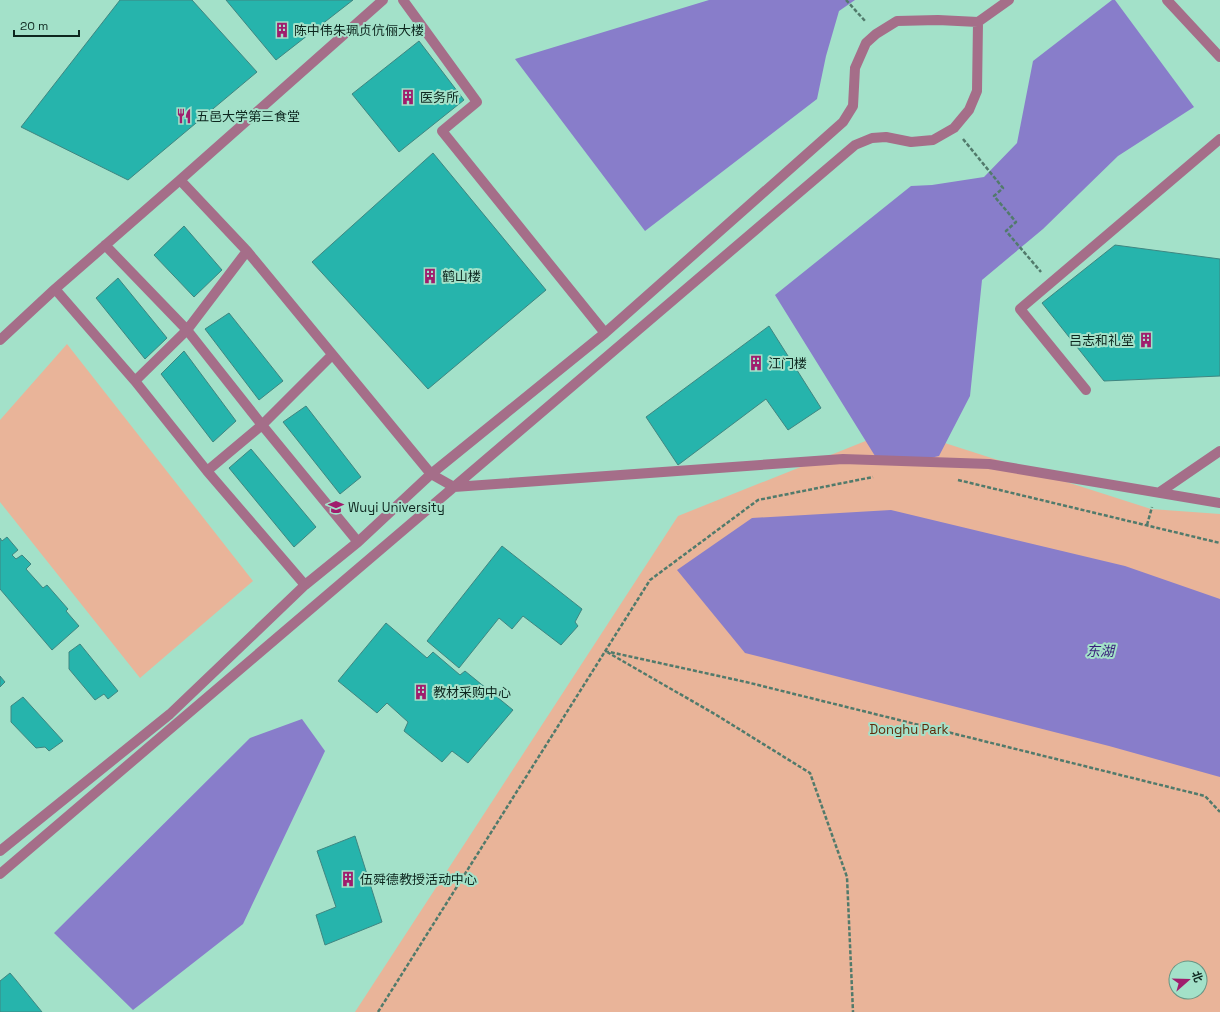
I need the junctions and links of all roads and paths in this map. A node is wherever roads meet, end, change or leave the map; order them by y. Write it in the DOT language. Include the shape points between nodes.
graph roads {
  1 [pos="383,0"];
  2 [pos="403,0"];
  3 [pos="846,0"];
  4 [pos="1008,0"];
  5 [pos="1167,0"];
  6 [pos="978,22"];
  7 [pos="876,34"];
  8 [pos="1220,57"];
  9 [pos="954,128"];
  10 [pos="1220,139"];
  11 [pos="180,180"];
  12 [pos="105,245"];
  13 [pos="247,251"];
  14 [pos="1051,283"];
  15 [pos="55,289"];
  16 [pos="187,330"];
  17 [pos="605,333"];
  18 [pos="0,340"];
  19 [pos="332,355"];
  20 [pos="135,381"];
  21 [pos="1086,390"];
  22 [pos="262,425"];
  23 [pos="1220,451"];
  24 [pos="207,471"];
  25 [pos="431,474"];
  26 [pos="874,477"];
  27 [pos="952,479"];
  28 [pos="454,487"];
  29 [pos="1160,492"];
  30 [pos="1220,503"];
  31 [pos="358,542"];
  32 [pos="1220,543"];
  33 [pos="304,585"];
  34 [pos="605,651"];
  35 [pos="1220,812"];
  36 [pos="0,851"];
  37 [pos="0,874"];
  38 [pos="378,1012"];
  39 [pos="854,1012"];
  1 -- 11 [label="street"];
  2 -- 17 [label="street" via="477,102 442,131"];
  3 -- 7 [label="path"];
  4 -- 6 [label="street"];
  5 -- 8 [label="street"];
  6 -- 7 [label="street" via="897,21"];
  6 -- 9 [label="street" via="977,91 969,110"];
  7 -- 17 [label="street" via="866,43 855,68 853,106 843,122"];
  9 -- 14 [label="path" via="1004,188 994,196 1016,222 1006,230"];
  9 -- 28 [label="street" via="933,140 911,142 886,137 872,138 855,145"];
  10 -- 14 [label="street"];
  11 -- 12 [label="street"];
  11 -- 13 [label="street"];
  12 -- 15 [label="street"];
  12 -- 16 [label="street"];
  13 -- 16 [label="street"];
  13 -- 19 [label="street"];
  14 -- 21 [label="street" via="1020,309"];
  15 -- 18 [label="street"];
  15 -- 20 [label="street"];
  16 -- 20 [label="street"];
  16 -- 22 [label="street"];
  17 -- 25 [label="street"];
  19 -- 22 [label="street"];
  19 -- 25 [label="street"];
  20 -- 24 [label="street"];
  22 -- 24 [label="street"];
  22 -- 31 [label="street"];
  23 -- 29 [label="street"];
  24 -- 33 [label="street"];
  25 -- 28 [label="street"];
  25 -- 31 [label="street"];
  26 -- 34 [label="path" via="758,500 650,580"];
  27 -- 32 [label="path"];
  28 -- 29 [label="street" via="842,459 989,464"];
  28 -- 37 [label="street"];
  29 -- 30 [label="street"];
  31 -- 33 [label="street"];
  33 -- 36 [label="street" via="170,714"];
  34 -- 35 [label="path" via="746,682 1205,796"];
  34 -- 38 [label="path"];
  34 -- 39 [label="path" via="810,772 848,877"];
}
